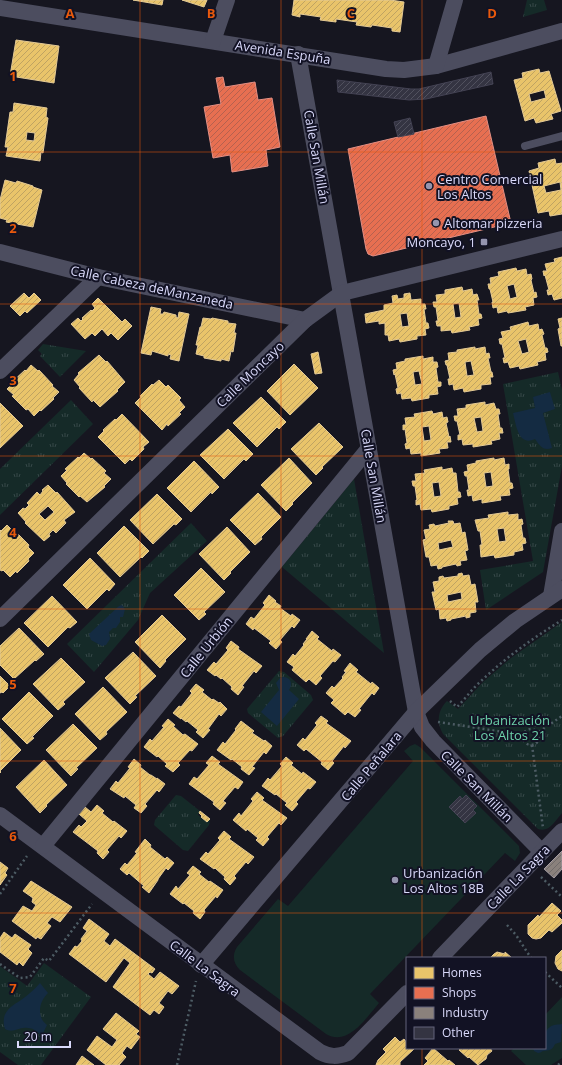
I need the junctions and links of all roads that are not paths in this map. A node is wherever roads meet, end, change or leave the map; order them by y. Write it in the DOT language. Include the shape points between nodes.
graph roads {
  1 [pos="227,0"];
  2 [pos="455,0"];
  3 [pos="0,8"];
  4 [pos="562,31"];
  5 [pos="213,41"];
  6 [pos="298,54"];
  7 [pos="436,66"];
  8 [pos="562,136"];
  9 [pos="525,146"];
  10 [pos="562,239"];
  11 [pos="0,252"];
  12 [pos="98,277"];
  13 [pos="342,293"];
  14 [pos="305,320"];
  15 [pos="0,371"];
  16 [pos="369,448"];
  17 [pos="562,531"];
  18 [pos="556,592"];
  19 [pos="0,619"];
  20 [pos="416,712"];
  21 [pos="0,815"];
  22 [pos="548,831"];
  23 [pos="43,846"];
  24 [pos="542,852"];
  25 [pos="441,957"];
  26 [pos="200,965"];
  27 [pos="406,994"];
  1 -- 5 [label="street"];
  2 -- 7 [label="street"];
  3 -- 5 [label="street, Avenida Espuña"];
  4 -- 7 [label="street, Avenida Espuña"];
  5 -- 6 [label="street, Avenida Espuña"];
  6 -- 7 [label="street, Avenida Espuña" via="386,69 404,70"];
  6 -- 13 [label="street, Calle San Millán"];
  8 -- 9 [label="lane"];
  10 -- 13 [label="street, Calle Moncayo"];
  11 -- 12 [label="street, Calle Cabeza deManzaneda"];
  12 -- 14 [label="street, Calle Cabeza deManzaneda"];
  12 -- 15 [label="street"];
  13 -- 14 [label="street, Calle Moncayo"];
  13 -- 16 [label="street, Calle San Millán"];
  14 -- 19 [label="street, Calle Moncayo"];
  16 -- 20 [label="street, Calle San Millán"];
  16 -- 23 [label="street, Calle Urbión"];
  17 -- 18 [label="street"];
  18 -- 20 [label="street, Calle Peñalara" via="480,650"];
  20 -- 24 [label="street, Calle San Millán" via="422,727 433,742"];
  20 -- 26 [label="street, Calle Peñalara"];
  21 -- 23 [label="street, Calle La Sagra"];
  22 -- 24 [label="street, Calle La Sagra"];
  23 -- 26 [label="street, Calle La Sagra"];
  24 -- 25 [label="street, Calle La Sagra"];
  26 -- 27 [label="street, Calle La Sagra" via="320,1052 334,1057 353,1049"];
}
